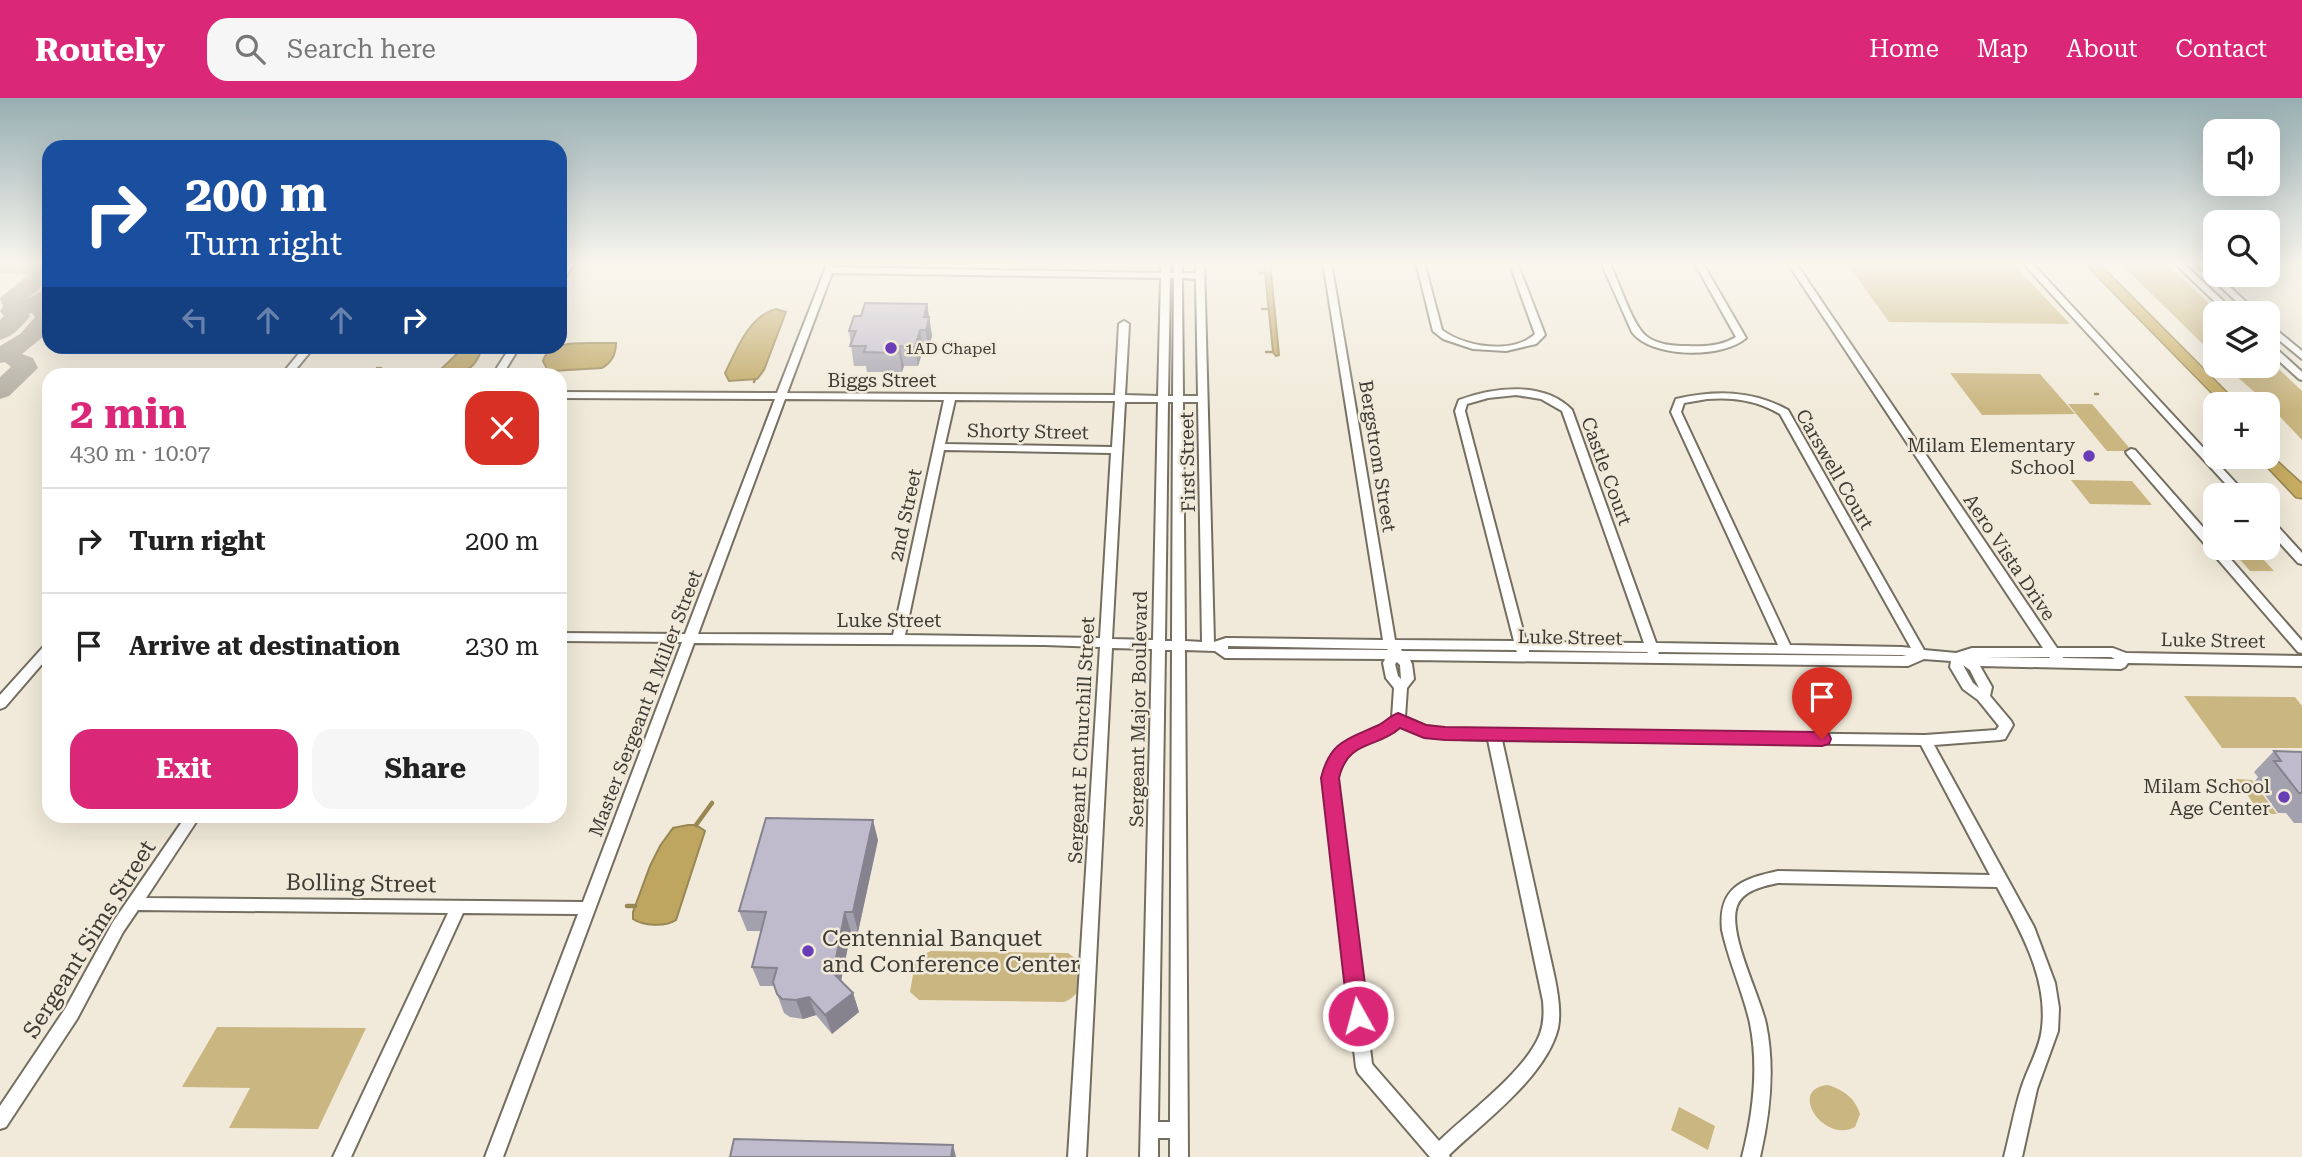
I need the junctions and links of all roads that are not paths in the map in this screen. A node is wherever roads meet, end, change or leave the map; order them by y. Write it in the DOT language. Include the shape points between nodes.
graph roads {
  1 [pos="814,311"];
  2 [pos="1167,311"];
  3 [pos="1172,311"];
  4 [pos="1201,311"];
  5 [pos="1335,311"];
  6 [pos="1433,311"];
  7 [pos="1531,311"];
  8 [pos="1628,311"];
  9 [pos="1726,311"];
  10 [pos="1824,311"];
  11 [pos="2072,311"];
  12 [pos="2124,311"];
  13 [pos="2139,311"];
  14 [pos="1124,324"];
  15 [pos="2280,337"];
  16 [pos="304,354"];
  17 [pos="2302,356"];
  18 [pos="2280,357"];
  19 [pos="292,368"];
  20 [pos="2302,377"];
  21 [pos="2203,392"];
  22 [pos="2219,392"];
  23 [pos="567,395"];
  24 [pos="781,397"];
  25 [pos="950,398"];
  26 [pos="1120,398"];
  27 [pos="1162,398"];
  28 [pos="1177,398"];
  29 [pos="1203,398"];
  30 [pos="939,447"];
  31 [pos="1117,450"];
  32 [pos="2131,452"];
  33 [pos="2280,454"];
  34 [pos="2278,469"];
  35 [pos="2302,476"];
  36 [pos="2231,483"];
  37 [pos="2302,493"];
  38 [pos="2280,536"];
  39 [pos="2302,560"];
  40 [pos="567,637"];
  41 [pos="690,638"];
  42 [pos="898,640"];
  43 [pos="1106,643"];
  44 [pos="1158,644"];
  45 [pos="1179,646"];
  46 [pos="1213,647"];
  47 [pos="1786,649"];
  48 [pos="2302,649"];
  49 [pos="1393,650"];
  50 [pos="1523,651"];
  51 [pos="1654,653"];
  52 [pos="1921,655"];
  53 [pos="42,656"];
  54 [pos="1959,656"];
  55 [pos="2056,658"];
  56 [pos="2302,661"];
  57 [pos="0,704"];
  58 [pos="1398,720"];
  59 [pos="1494,735"];
  60 [pos="1925,740"];
  61 [pos="188,823"];
  62 [pos="2001,881"];
  63 [pos="133,904"];
  64 [pos="458,907"];
  65 [pos="588,908"];
  66 [pos="0,1121"];
  67 [pos="1149,1130"];
  68 [pos="1179,1130"];
  69 [pos="1439,1156"];
  70 [pos="342,1157"];
  71 [pos="494,1157"];
  72 [pos="1077,1157"];
  73 [pos="1149,1157"];
  74 [pos="1179,1157"];
  75 [pos="1751,1157"];
  76 [pos="2013,1157"];
  1 -- 24 [label="street, Master Sergeant R Miller Street"];
  2 -- 27 [label="street, Sergeant Major Boulevard"];
  3 -- 28 [label="street, Sergeant Major Boulevard"];
  4 -- 29 [label="street, First Street"];
  5 -- 49 [label="street, Bergstrom Street"];
  6 -- 7 [label="street" via="1444,338 1494,348 1536,341 1540,335"];
  8 -- 9 [label="street" via="1640,336 1653,344 1697,349 1734,344 1741,338"];
  10 -- 55 [label="street, Aero Vista Drive"];
  11 -- 36 [label="street"];
  12 -- 21 [label="highway"];
  13 -- 22 [label="highway"];
  14 -- 26 [label="street, Sergeant E Churchill Street"];
  15 -- 17 [label="street"];
  16 -- 19 [label="street"];
  18 -- 20 [label="street"];
  23 -- 24 [label="street, Biggs Street"];
  24 -- 25 [label="street, Biggs Street"];
  24 -- 41 [label="street, Master Sergeant R Miller Street"];
  25 -- 26 [label="street, Biggs Street"];
  25 -- 30 [label="street, 2nd Street"];
  26 -- 27 [label="street, Biggs Street"];
  26 -- 31 [label="street, Sergeant E Churchill Street"];
  27 -- 28 [label="street, Biggs Street"];
  27 -- 44 [label="street, Sergeant Major Boulevard"];
  28 -- 29 [label="street, Biggs Street"];
  28 -- 45 [label="street, Sergeant Major Boulevard"];
  29 -- 46 [label="street, First Street"];
  30 -- 31 [label="street, Shorty Street"];
  30 -- 42 [label="street, 2nd Street"];
  31 -- 43 [label="street, Sergeant E Churchill Street"];
  32 -- 48 [label="street"];
  33 -- 35 [label="highway"];
  34 -- 37 [label="highway"];
  38 -- 39 [label="street"];
  40 -- 41 [label="street, Luke Street"];
  41 -- 42 [label="street, Luke Street"];
  41 -- 65 [label="street, Master Sergeant R Miller Street"];
  42 -- 43 [label="street, Luke Street"];
  43 -- 44 [label="street, Luke Street"];
  43 -- 72 [label="street, Sergeant E Churchill Street"];
  44 -- 45 [label="street, Luke Street"];
  44 -- 67 [label="street, Sergeant Major Boulevard"];
  45 -- 46 [label="street, Luke Street"];
  45 -- 68 [label="street, Sergeant Major Boulevard"];
  46 -- 49 [label="street, Luke Street" via="1225,653"];
  47 -- 51 [label="street, Luke Street"];
  47 -- 52 [label="street, Luke Street" via="1902,650"];
  47 -- 52 [label="street, Carswell Court" via="1676,412 1680,401 1745,397 1784,412"];
  49 -- 50 [label="street, Luke Street"];
  49 -- 58 [label="street, Bergstrom Street" via="1389,663 1392,678 1401,687"];
  50 -- 51 [label="street, Luke Street"];
  50 -- 51 [label="street, Castle Court" via="1460,411 1463,402 1490,394 1547,397 1567,410"];
  51 -- 52 [label="street, Luke Street" via="1908,661"];
  52 -- 54 [label="street, Luke Street"];
  53 -- 57 [label="street"];
  54 -- 55 [label="street, Luke Street" via="1977,661"];
  54 -- 60 [label="street" via="1956,667 1968,686 2006,725 2000,735"];
  55 -- 56 [label="street, Luke Street" via="2121,664 2124,658"];
  58 -- 59 [label="street" via="1424,731"];
  58 -- 69 [label="street" via="1341,751 1330,778 1364,1067"];
  59 -- 60 [label="street"];
  59 -- 69 [label="street" via="1552,1004 1549,1032 1533,1060"];
  60 -- 62 [label="street"];
  61 -- 63 [label="street, Sergeant Sims Street"];
  62 -- 75 [label="street" via="1778,877 1740,890 1729,906 1729,932 1758,1023 1763,1074 1760,1123"];
  62 -- 76 [label="street" via="2029,932 2051,1008 2050,1031 2029,1089"];
  63 -- 64 [label="street, Bolling Street"];
  63 -- 66 [label="street, Sergeant Sims Street" via="71,1014"];
  64 -- 65 [label="street, Bolling Street"];
  64 -- 70 [label="street"];
  65 -- 71 [label="street, Master Sergeant R Miller Street"];
  67 -- 68 [label="street"];
  67 -- 73 [label="street, Sergeant Major Boulevard"];
  68 -- 74 [label="street, Sergeant Major Boulevard"];
}
